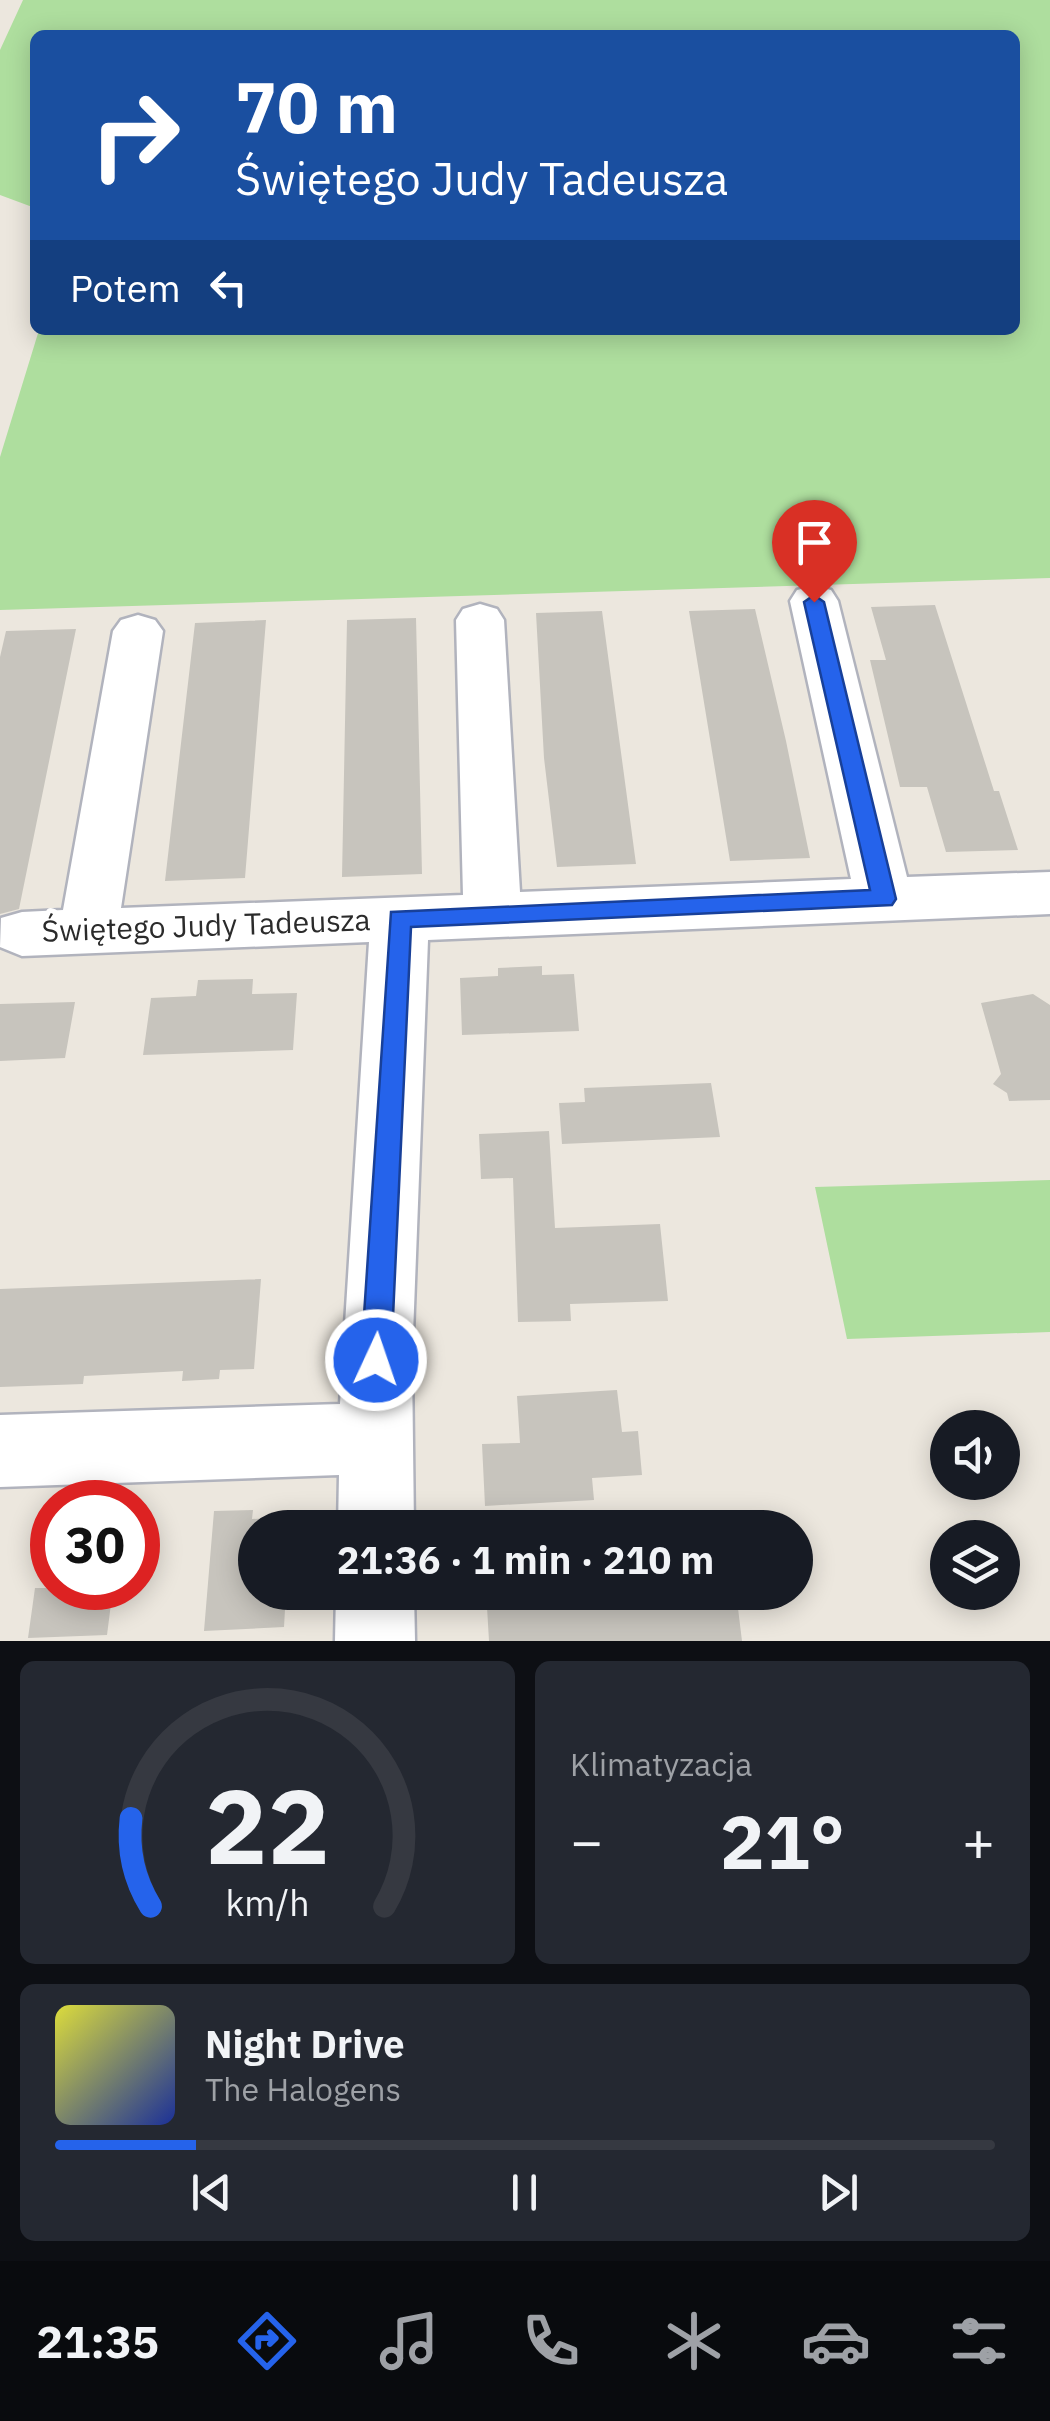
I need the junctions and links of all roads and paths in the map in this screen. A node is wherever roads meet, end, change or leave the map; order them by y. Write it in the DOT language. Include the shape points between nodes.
graph roads {
  1 [pos="814,602"];
  2 [pos="480,620"];
  3 [pos="138,631"];
  4 [pos="1050,893"];
  5 [pos="884,899"];
  6 [pos="492,914"];
  7 [pos="400,918"];
  8 [pos="88,932"];
  9 [pos="22,934"];
  10 [pos="376,1438"];
  11 [pos="0,1451"];
  12 [pos="376,1510"];
  13 [pos="376,1610"];
  14 [pos="375,1641"];
  1 -- 5 [label="street"];
  2 -- 6 [label="street"];
  3 -- 8 [label="street"];
  4 -- 5 [label="street, Świętego Judy Tadeusza"];
  5 -- 6 [label="street, Świętego Judy Tadeusza"];
  6 -- 7 [label="street, Świętego Judy Tadeusza"];
  7 -- 8 [label="street, Świętego Judy Tadeusza"];
  7 -- 10 [label="street"];
  8 -- 9 [label="street, Świętego Judy Tadeusza"];
  10 -- 11 [label="street"];
  10 -- 12 [label="street"];
  13 -- 14 [label="street"];
}
